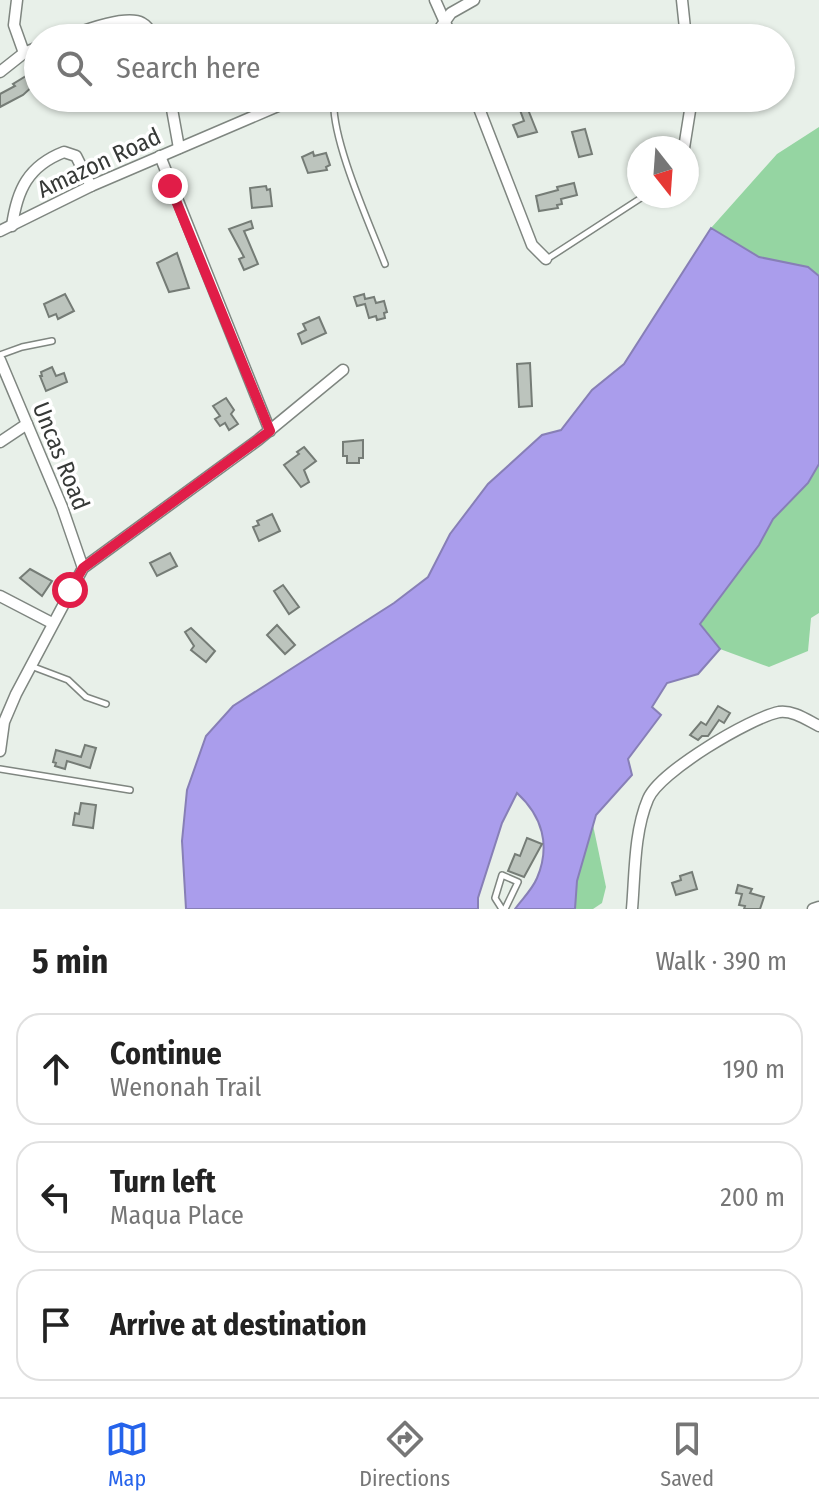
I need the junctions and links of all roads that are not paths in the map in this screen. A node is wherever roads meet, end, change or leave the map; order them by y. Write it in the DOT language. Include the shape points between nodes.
graph roads {
  1 [pos="17,0"];
  2 [pos="435,0"];
  3 [pos="474,0"];
  4 [pos="682,0"];
  5 [pos="445,20"];
  6 [pos="117,24"];
  7 [pos="144,24"];
  8 [pos="442,24"];
  9 [pos="447,24"];
  10 [pos="685,24"];
  11 [pos="24,53"];
  12 [pos="0,72"];
  13 [pos="173,112"];
  14 [pos="264,112"];
  15 [pos="335,112"];
  16 [pos="480,112"];
  17 [pos="690,112"];
  18 [pos="686,136"];
  19 [pos="179,148"];
  20 [pos="160,156"];
  21 [pos="91,186"];
  22 [pos="627,207"];
  23 [pos="12,226"];
  24 [pos="0,231"];
  25 [pos="546,259"];
  26 [pos="385,264"];
  27 [pos="52,341"];
  28 [pos="0,358"];
  29 [pos="343,370"];
  30 [pos="27,424"];
  31 [pos="270,431"];
  32 [pos="0,442"];
  33 [pos="83,568"];
  34 [pos="0,596"];
  35 [pos="52,623"];
  36 [pos="30,666"];
  37 [pos="106,704"];
  38 [pos="819,726"];
  39 [pos="0,751"];
  40 [pos="0,769"];
  41 [pos="130,790"];
  42 [pos="819,907"];
  43 [pos="503,909"];
  44 [pos="632,909"];
  45 [pos="813,909"];
  1 -- 11 [label="street" via="14,25"];
  2 -- 5 [label="street"];
  3 -- 5 [label="street"];
  4 -- 10 [label="street"];
  5 -- 8 [label="street"];
  5 -- 9 [label="street"];
  6 -- 7 [label="street"];
  11 -- 12 [label="street"];
  13 -- 19 [label="street"];
  14 -- 19 [label="street, Amazon Road"];
  15 -- 26 [label="lane"];
  16 -- 25 [label="street" via="532,245"];
  17 -- 18 [label="street"];
  19 -- 20 [label="street, Amazon Road"];
  20 -- 21 [label="street, Amazon Road"];
  20 -- 31 [label="street"];
  21 -- 23 [label="street, Amazon Road"];
  21 -- 23 [label="street" via="76,156 64,152 47,158 16,198"];
  22 -- 25 [label="lane"];
  23 -- 24 [label="street, Amazon Road"];
  27 -- 28 [label="lane"];
  28 -- 30 [label="street, Uncas Road"];
  29 -- 31 [label="street"];
  30 -- 32 [label="street"];
  30 -- 33 [label="street, Uncas Road"];
  31 -- 33 [label="street"];
  33 -- 35 [label="street"];
  34 -- 35 [label="street"];
  35 -- 36 [label="street"];
  36 -- 37 [label="lane" via="68,680 86,697"];
  36 -- 39 [label="street" via="4,722"];
  38 -- 44 [label="street" via="789,712 763,717 724,736 658,784 647,801 641,829"];
  40 -- 41 [label="lane"];
  42 -- 45 [label="street"];
  43 -- 43 [label="lane" via="518,882 502,875 495,898"];
}
